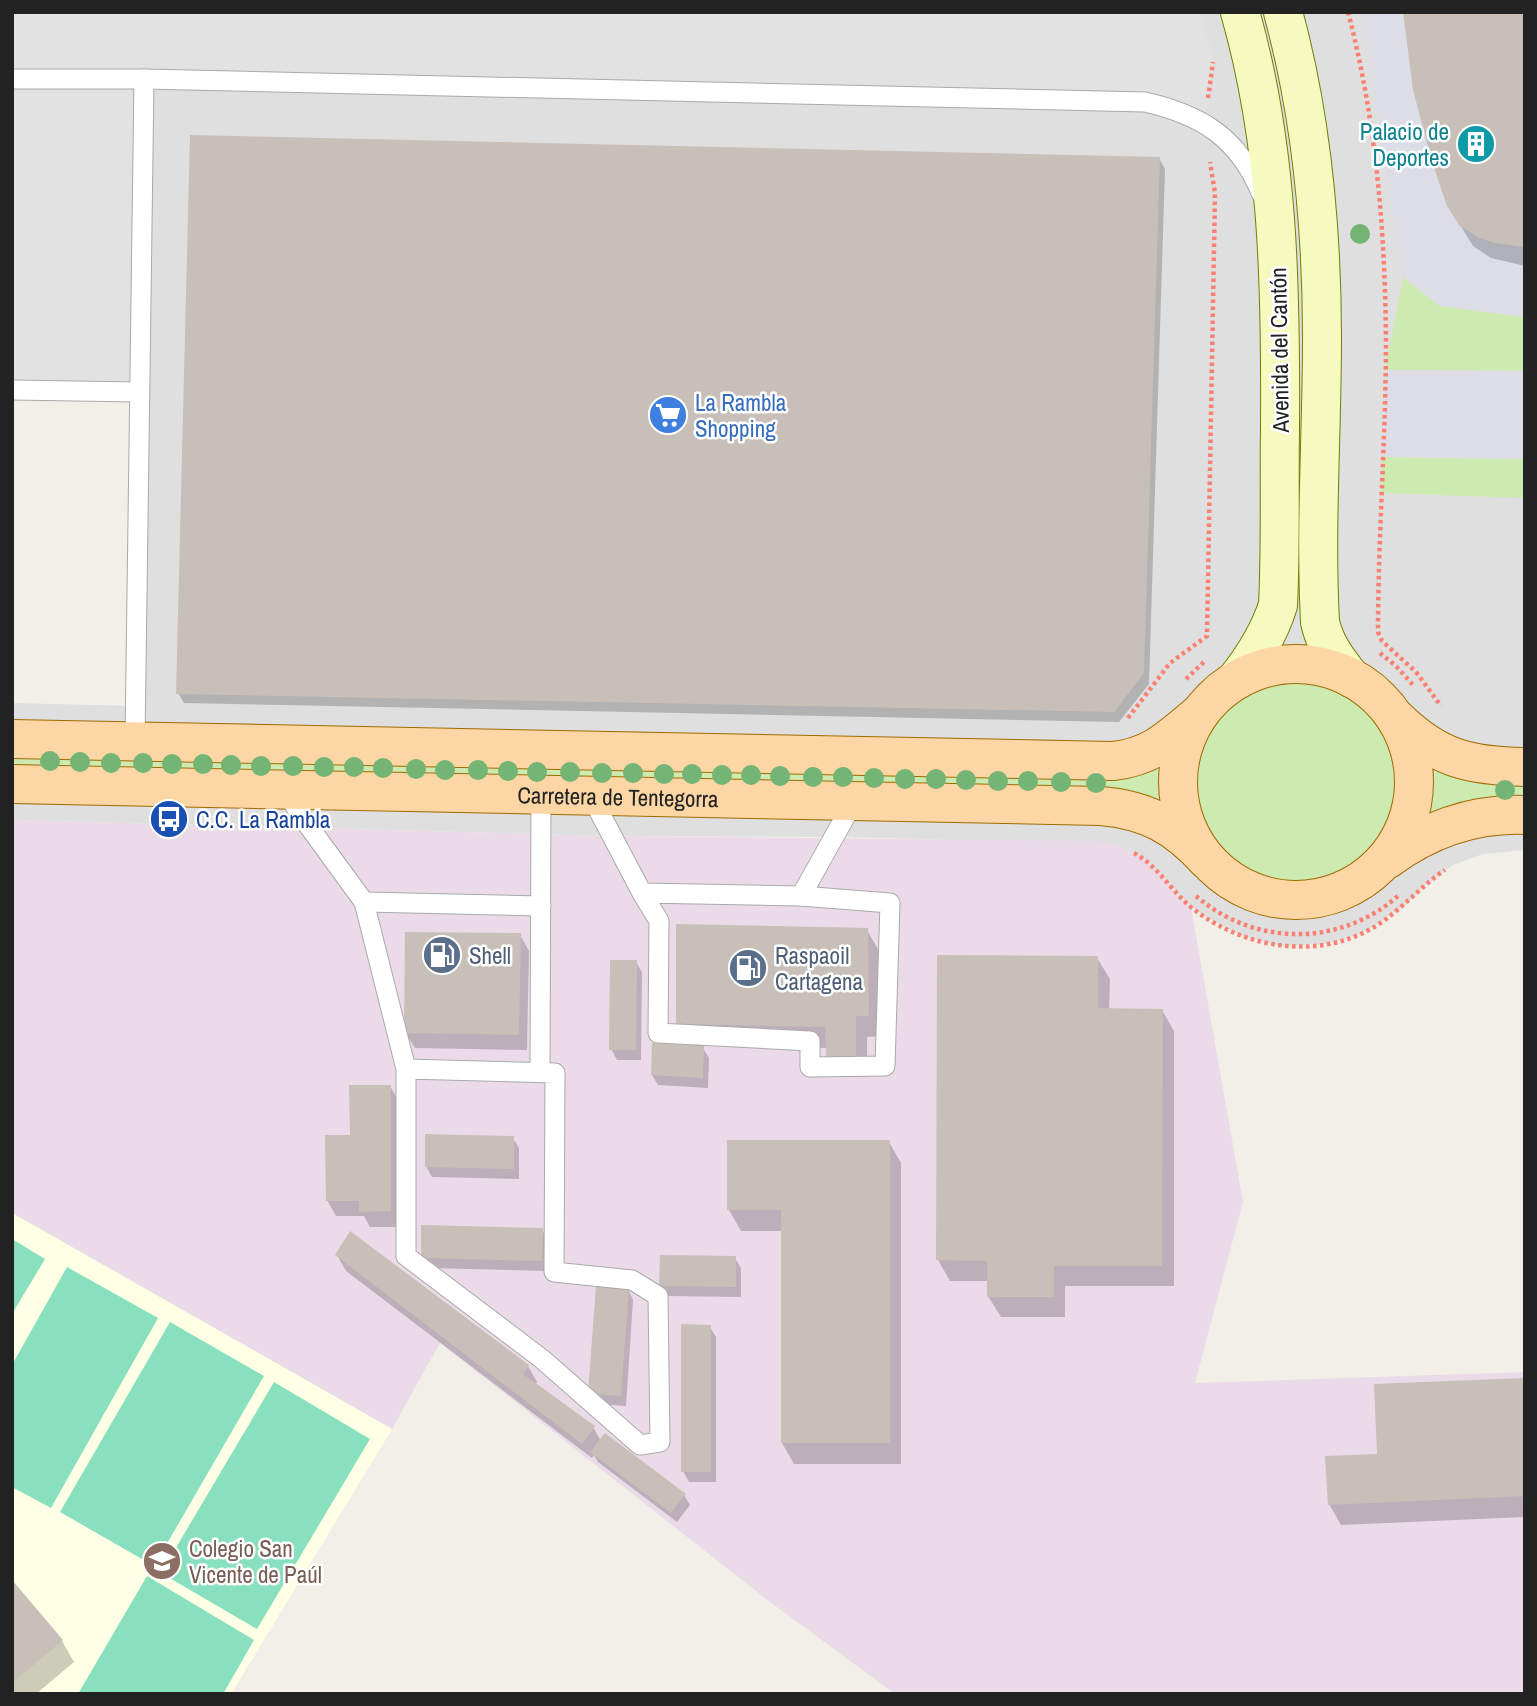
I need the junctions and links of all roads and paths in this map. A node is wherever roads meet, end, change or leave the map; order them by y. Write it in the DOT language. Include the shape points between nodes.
graph roads {
  1 [pos="1240,12"];
  2 [pos="1283,12"];
  3 [pos="1348,12"];
  4 [pos="1213,60"];
  5 [pos="12,79"];
  6 [pos="144,79"];
  7 [pos="1203,122"];
  8 [pos="1278,260"];
  9 [pos="12,390"];
  10 [pos="138,393"];
  11 [pos="1351,678"];
  12 [pos="1236,680"];
  13 [pos="1445,710"];
  14 [pos="1199,714"];
  15 [pos="1392,714"];
  16 [pos="1120,723"];
  17 [pos="12,739"];
  18 [pos="135,741"];
  19 [pos="1525,767"];
  20 [pos="12,784"];
  21 [pos="285,790"];
  22 [pos="541,795"];
  23 [pos="591,796"];
  24 [pos="854,801"];
  25 [pos="1525,815"];
  26 [pos="1130,851"];
  27 [pos="1453,865"];
  28 [pos="1199,875"];
  29 [pos="1392,878"];
  30 [pos="642,893"];
  31 [pos="801,896"];
  32 [pos="364,902"];
  33 [pos="541,906"];
  34 [pos="406,1069"];
  35 [pos="540,1072"];
  1 -- 8 [label="main road, Avenida del Cantón" via="1269,149"];
  2 -- 11 [label="main road, Avenida del Cantón" via="1310,144 1318,232 1320,622 1330,650"];
  3 -- 13 [label="path" via="1373,135 1382,229 1386,339 1378,632"];
  4 -- 7 [label="path"];
  5 -- 6 [label="lane"];
  6 -- 7 [label="lane" via="1145,102"];
  6 -- 10 [label="lane"];
  7 -- 8 [label="lane" via="1240,153 1256,179"];
  7 -- 16 [label="path" via="1215,193 1207,636 1170,663 1129,718"];
  8 -- 12 [label="main road, Avenida del Cantón" via="1278,605 1258,650"];
  9 -- 10 [label="lane"];
  10 -- 18 [label="lane"];
  11 -- 12 [label="main road" via="1299,664 1266,668"];
  11 -- 15 [label="main road" via="1378,697"];
  12 -- 14 [label="main road"];
  14 -- 18 [label="main road, Carretera de Tentegorra" via="1158,748 1113,761"];
  14 -- 28 [label="main road" via="1184,744 1178,788"];
  15 -- 19 [label="main road" via="1441,753 1475,765"];
  15 -- 29 [label="main road" via="1411,757 1413,793 1405,827 1394,848"];
  17 -- 18 [label="main road, Carretera de Tentegorra"];
  20 -- 21 [label="main road, Carretera de Tentegorra"];
  21 -- 22 [label="main road, Carretera de Tentegorra"];
  21 -- 32 [label="lane"];
  22 -- 23 [label="main road, Carretera de Tentegorra"];
  22 -- 33 [label="lane"];
  23 -- 24 [label="main road, Carretera de Tentegorra"];
  23 -- 30 [label="lane"];
  24 -- 28 [label="main road, Carretera de Tentegorra" via="1101,806 1139,812 1188,839"];
  24 -- 31 [label="lane"];
  25 -- 29 [label="main road" via="1479,817 1443,828 1410,844"];
  26 -- 27 [label="path" via="1151,864 1191,907 1208,918 1240,935 1281,946 1326,944 1363,933"];
  28 -- 29 [label="main road" via="1225,876 1245,888 1292,900 1338,892 1359,881"];
  28 -- 29 [label="path" via="1205,903 1256,929 1289,935 1359,922 1382,908"];
  30 -- 31 [label="lane"];
  30 -- 31 [label="lane" via="659,921 658,1033 810,1041 810,1067 886,1066 890,903"];
  32 -- 33 [label="lane"];
  32 -- 34 [label="lane"];
  33 -- 35 [label="lane"];
  34 -- 35 [label="lane"];
  34 -- 35 [label="lane" via="406,1256 542,1359 640,1445 660,1442 657,1296 632,1280 554,1272 555,1073"];
}
